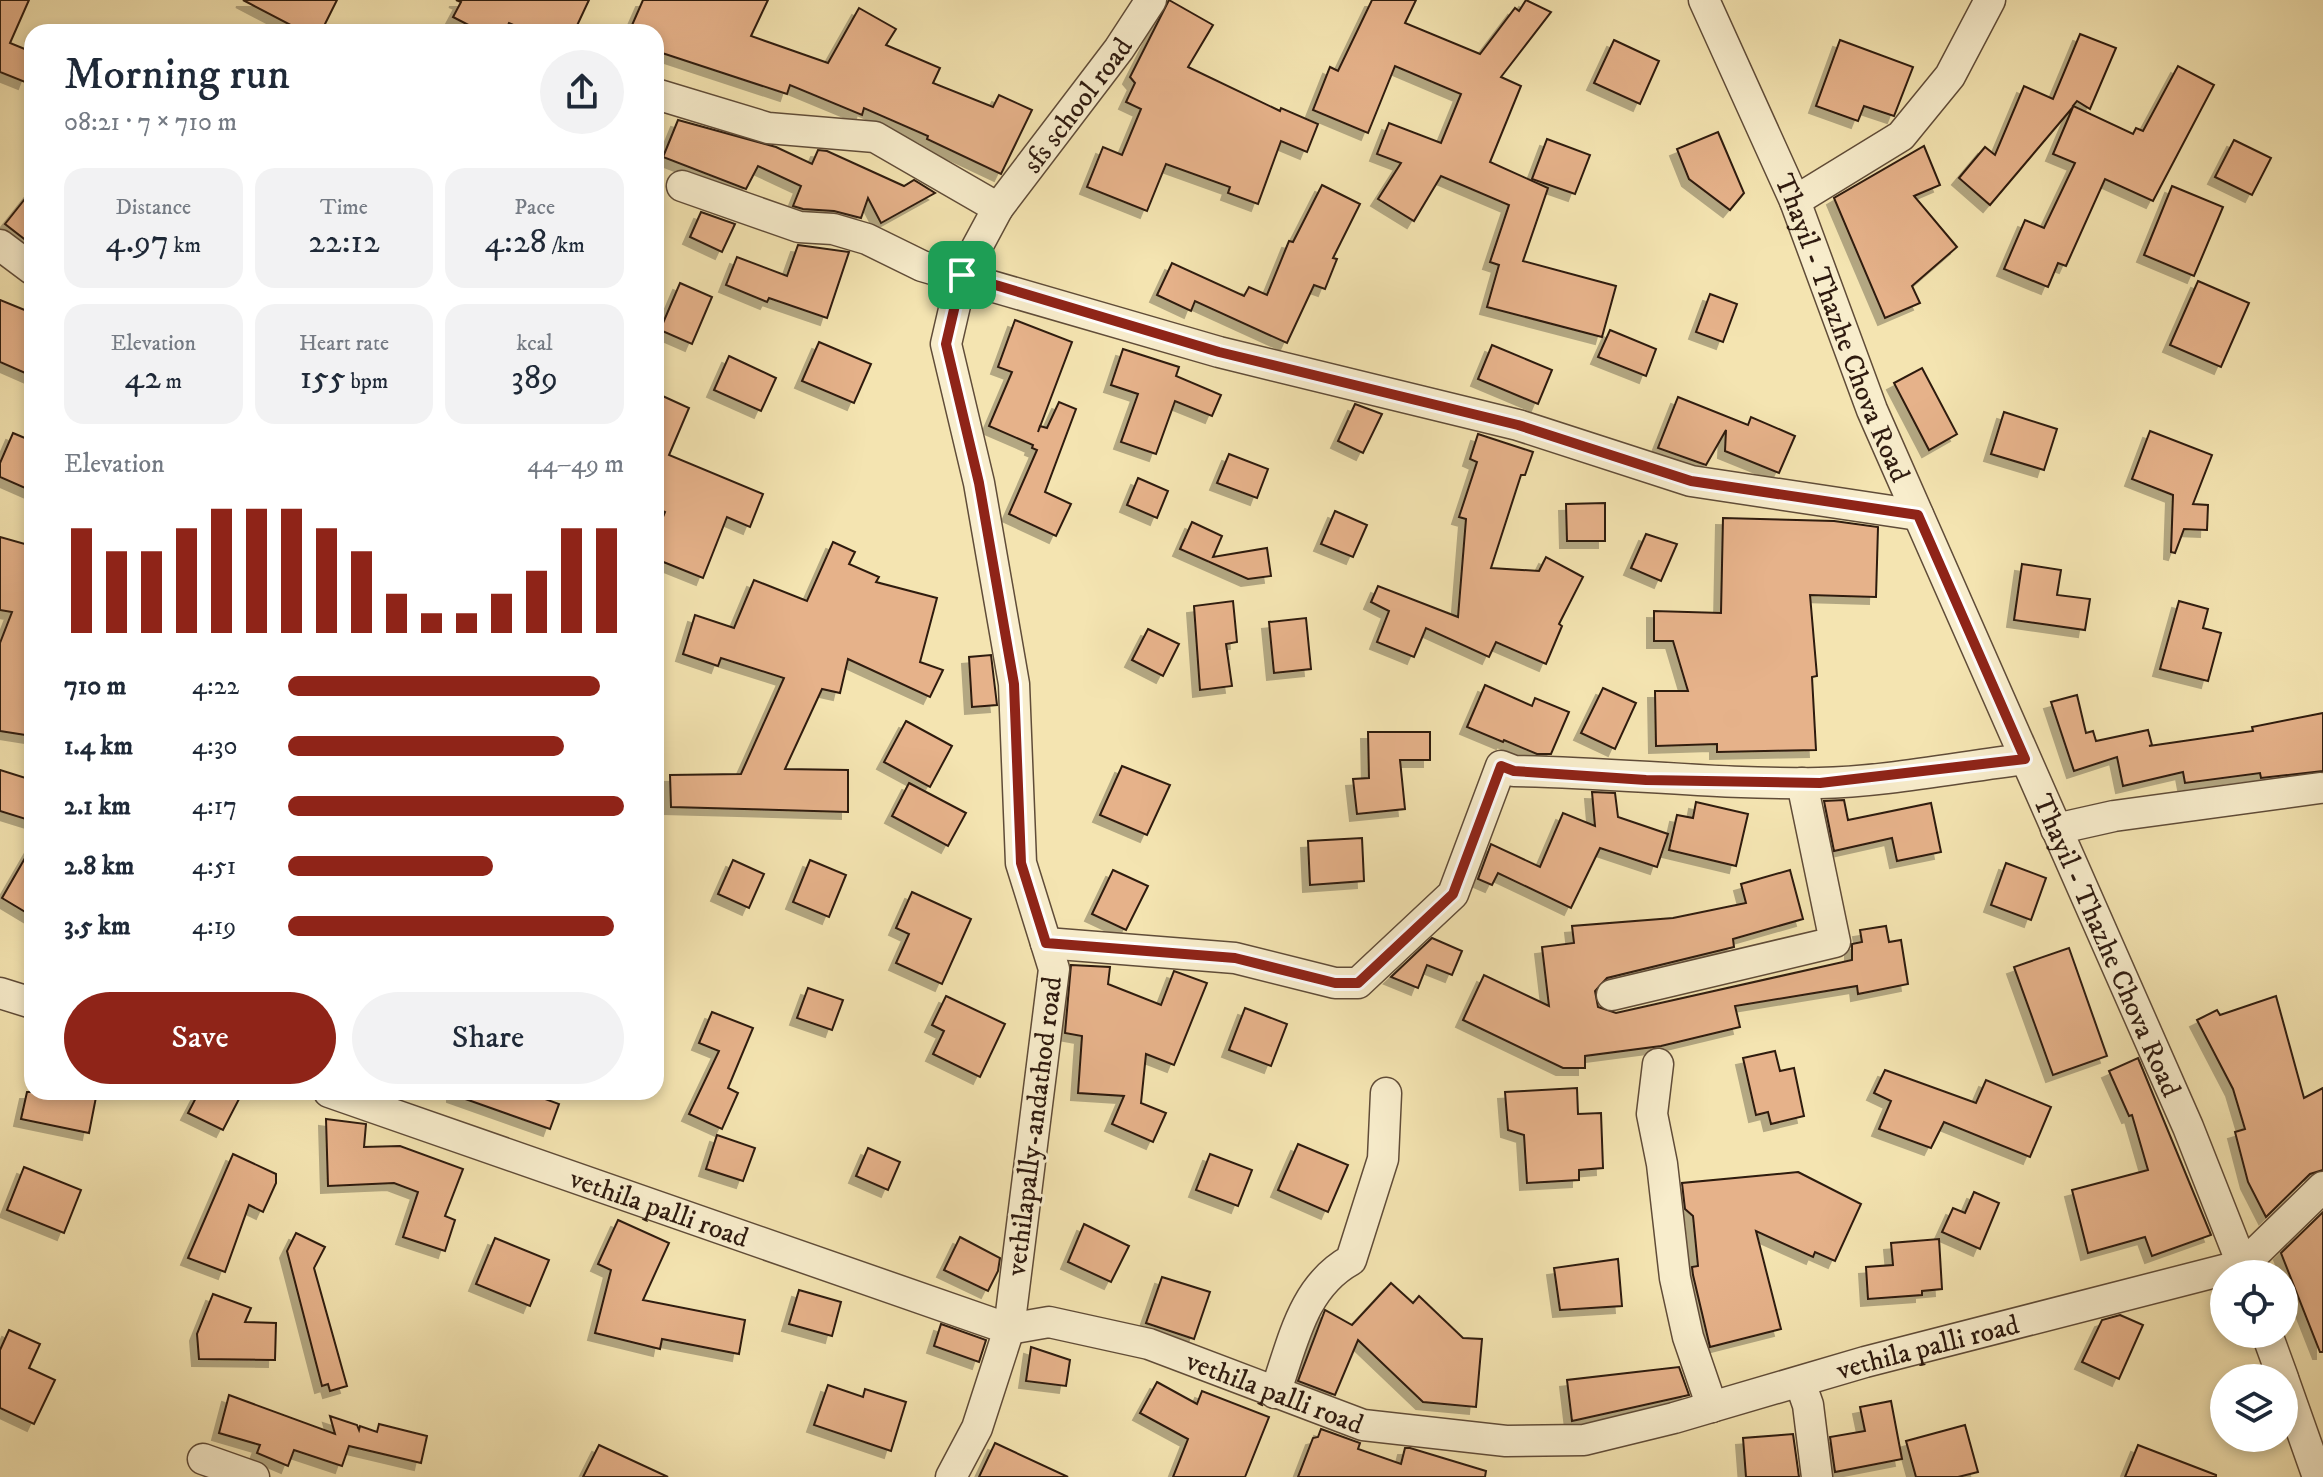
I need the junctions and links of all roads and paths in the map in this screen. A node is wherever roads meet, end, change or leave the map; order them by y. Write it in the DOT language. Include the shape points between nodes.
graph roads {
  1 [pos="1151,0"];
  2 [pos="1704,0"];
  3 [pos="1990,0"];
  4 [pos="664,96"];
  5 [pos="682,186"];
  6 [pos="1795,201"];
  7 [pos="998,208"];
  8 [pos="0,245"];
  9 [pos="24,263"];
  10 [pos="962,275"];
  11 [pos="1918,515"];
  12 [pos="2025,759"];
  13 [pos="1802,783"];
  14 [pos="2320,788"];
  15 [pos="2056,829"];
  16 [pos="1046,943"];
  17 [pos="0,993"];
  18 [pos="1612,995"];
  19 [pos="24,1000"];
  20 [pos="1658,1064"];
  21 [pos="1386,1093"];
  22 [pos="360,1100"];
  23 [pos="2323,1187"];
  24 [pos="2241,1260"];
  25 [pos="2254,1260"];
  26 [pos="2210,1278"];
  27 [pos="1009,1329"];
  28 [pos="1800,1382"];
  29 [pos="1275,1393"];
  30 [pos="1712,1407"];
  31 [pos="2298,1419"];
  32 [pos="203,1459"];
  33 [pos="250,1476"];
  34 [pos="951,1477"];
  35 [pos="1817,1477"];
  36 [pos="2318,1477"];
  1 -- 7 [label="street, sfs school road"];
  2 -- 6 [label="street, Thayil - Thazhe Chova Road"];
  3 -- 6 [label="street" via="1950,76 1901,136"];
  4 -- 7 [label="street" via="768,128 875,137"];
  5 -- 10 [label="street" via="799,227 867,239 922,266"];
  6 -- 11 [label="street, Thayil - Thazhe Chova Road" via="1872,410"];
  7 -- 10 [label="street, vethilapally-andathod road"];
  8 -- 9 [label="street"];
  10 -- 11 [label="street" via="1219,352 1518,425 1691,481"];
  10 -- 16 [label="street, vethilapally-andathod road" via="946,344 979,483 1014,684 1021,863"];
  11 -- 12 [label="street, Thayil - Thazhe Chova Road"];
  12 -- 13 [label="street"];
  12 -- 15 [label="street, Thayil - Thazhe Chova Road"];
  13 -- 16 [label="street" via="1646,780 1501,766 1453,894 1358,983 1335,983 1235,958"];
  13 -- 18 [label="street" via="1835,942"];
  14 -- 15 [label="street"];
  15 -- 24 [label="street, Thayil - Thazhe Chova Road"];
  16 -- 27 [label="street, vethilapally-andathod road" via="1054,969"];
  17 -- 19 [label="street"];
  20 -- 30 [label="street" via="1652,1114 1675,1278"];
  21 -- 29 [label="street" via="1383,1159 1351,1260 1331,1271 1311,1294"];
  22 -- 27 [label="street, vethila palli road"];
  23 -- 25 [label="street"];
  26 -- 28 [label="street, vethila palli road"];
  27 -- 29 [label="street, vethila palli road" via="1049,1322 1149,1344"];
  27 -- 34 [label="street, vethilapally-andathod road" via="977,1428"];
  28 -- 30 [label="street, vethila palli road"];
  28 -- 35 [label="street"];
  29 -- 30 [label="street, vethila palli road" via="1363,1425 1506,1441 1584,1440"];
  31 -- 36 [label="street"];
  32 -- 33 [label="street"];
}
